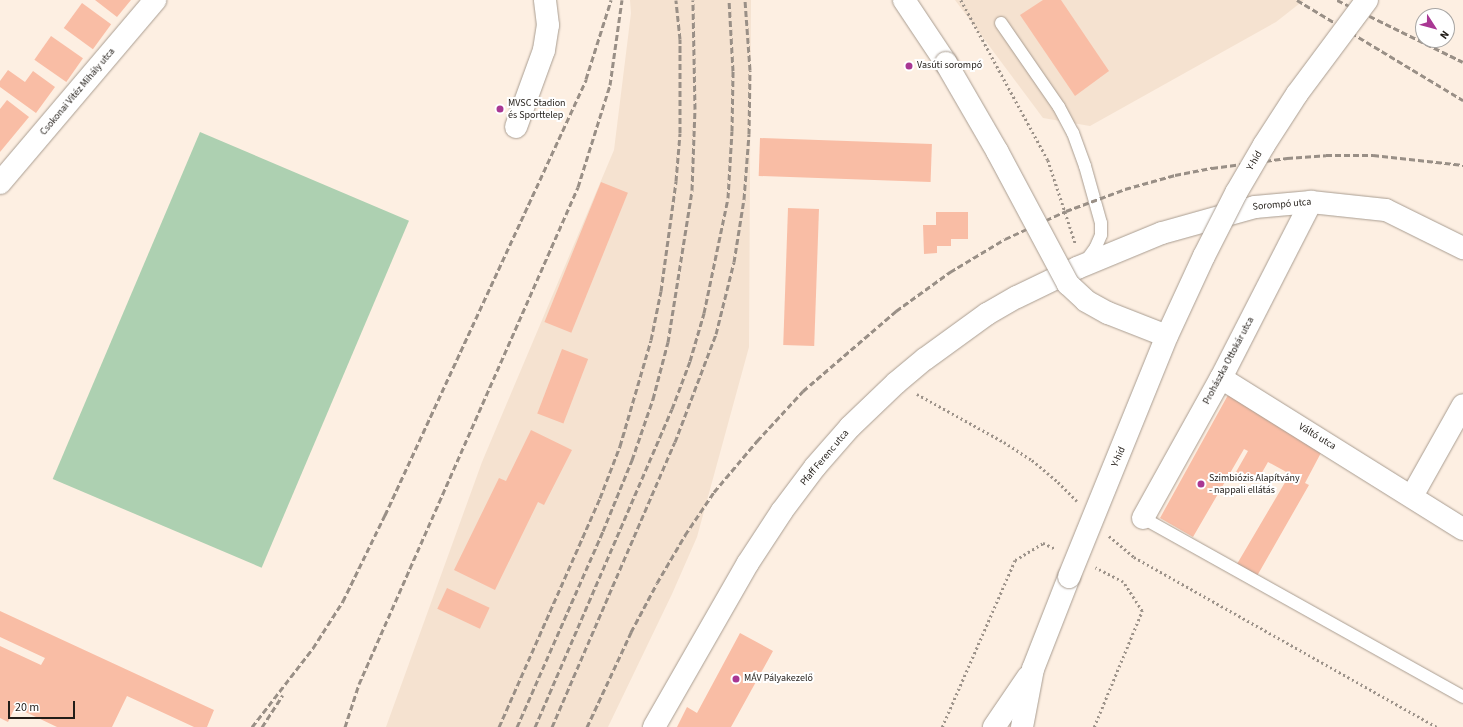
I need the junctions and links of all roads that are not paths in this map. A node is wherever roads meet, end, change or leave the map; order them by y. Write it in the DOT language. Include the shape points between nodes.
graph roads {
  1 [pos="155,0"];
  2 [pos="545,0"];
  3 [pos="904,0"];
  4 [pos="1367,0"];
  5 [pos="1001,23"];
  6 [pos="516,127"];
  7 [pos="0,183"];
  8 [pos="1311,202"];
  9 [pos="1463,248"];
  10 [pos="1077,268"];
  11 [pos="1167,336"];
  12 [pos="1221,378"];
  13 [pos="1463,405"];
  14 [pos="1412,496"];
  15 [pos="1143,518"];
  16 [pos="1463,529"];
  17 [pos="1033,669"];
  18 [pos="1463,697"];
  19 [pos="654,727"];
  20 [pos="994,727"];
  21 [pos="1022,727"];
  1 -- 7 [label="street, Csokonai Vitéz Mihály utca"];
  2 -- 6 [label="street" via="548,25 544,50"];
  3 -- 11 [label="street, bridge" via="946,63 997,151 1068,284 1086,301 1108,313"];
  4 -- 11 [label="street, Y-híd, bridge" via="1264,144 1204,256"];
  5 -- 10 [label="lane" via="1059,107 1073,133 1090,180 1101,223 1101,235 1088,259"];
  8 -- 9 [label="street, Sorompó utca" via="1386,210"];
  8 -- 10 [label="street, Sorompó utca" via="1255,207 1216,217 1162,233"];
  8 -- 12 [label="street, Prohászka Ottokár utca"];
  10 -- 19 [label="street, Pfaff Ferenc utca" via="987,314 925,358 850,427 815,467 748,563"];
  11 -- 17 [label="street, Y-híd, bridge"];
  12 -- 14 [label="street, Váltó utca"];
  12 -- 15 [label="street, Prohászka Ottokár utca"];
  13 -- 14 [label="street"];
  14 -- 16 [label="street, Váltó utca"];
  15 -- 18 [label="lane"];
  17 -- 20 [label="street"];
  17 -- 21 [label="street"];
}
